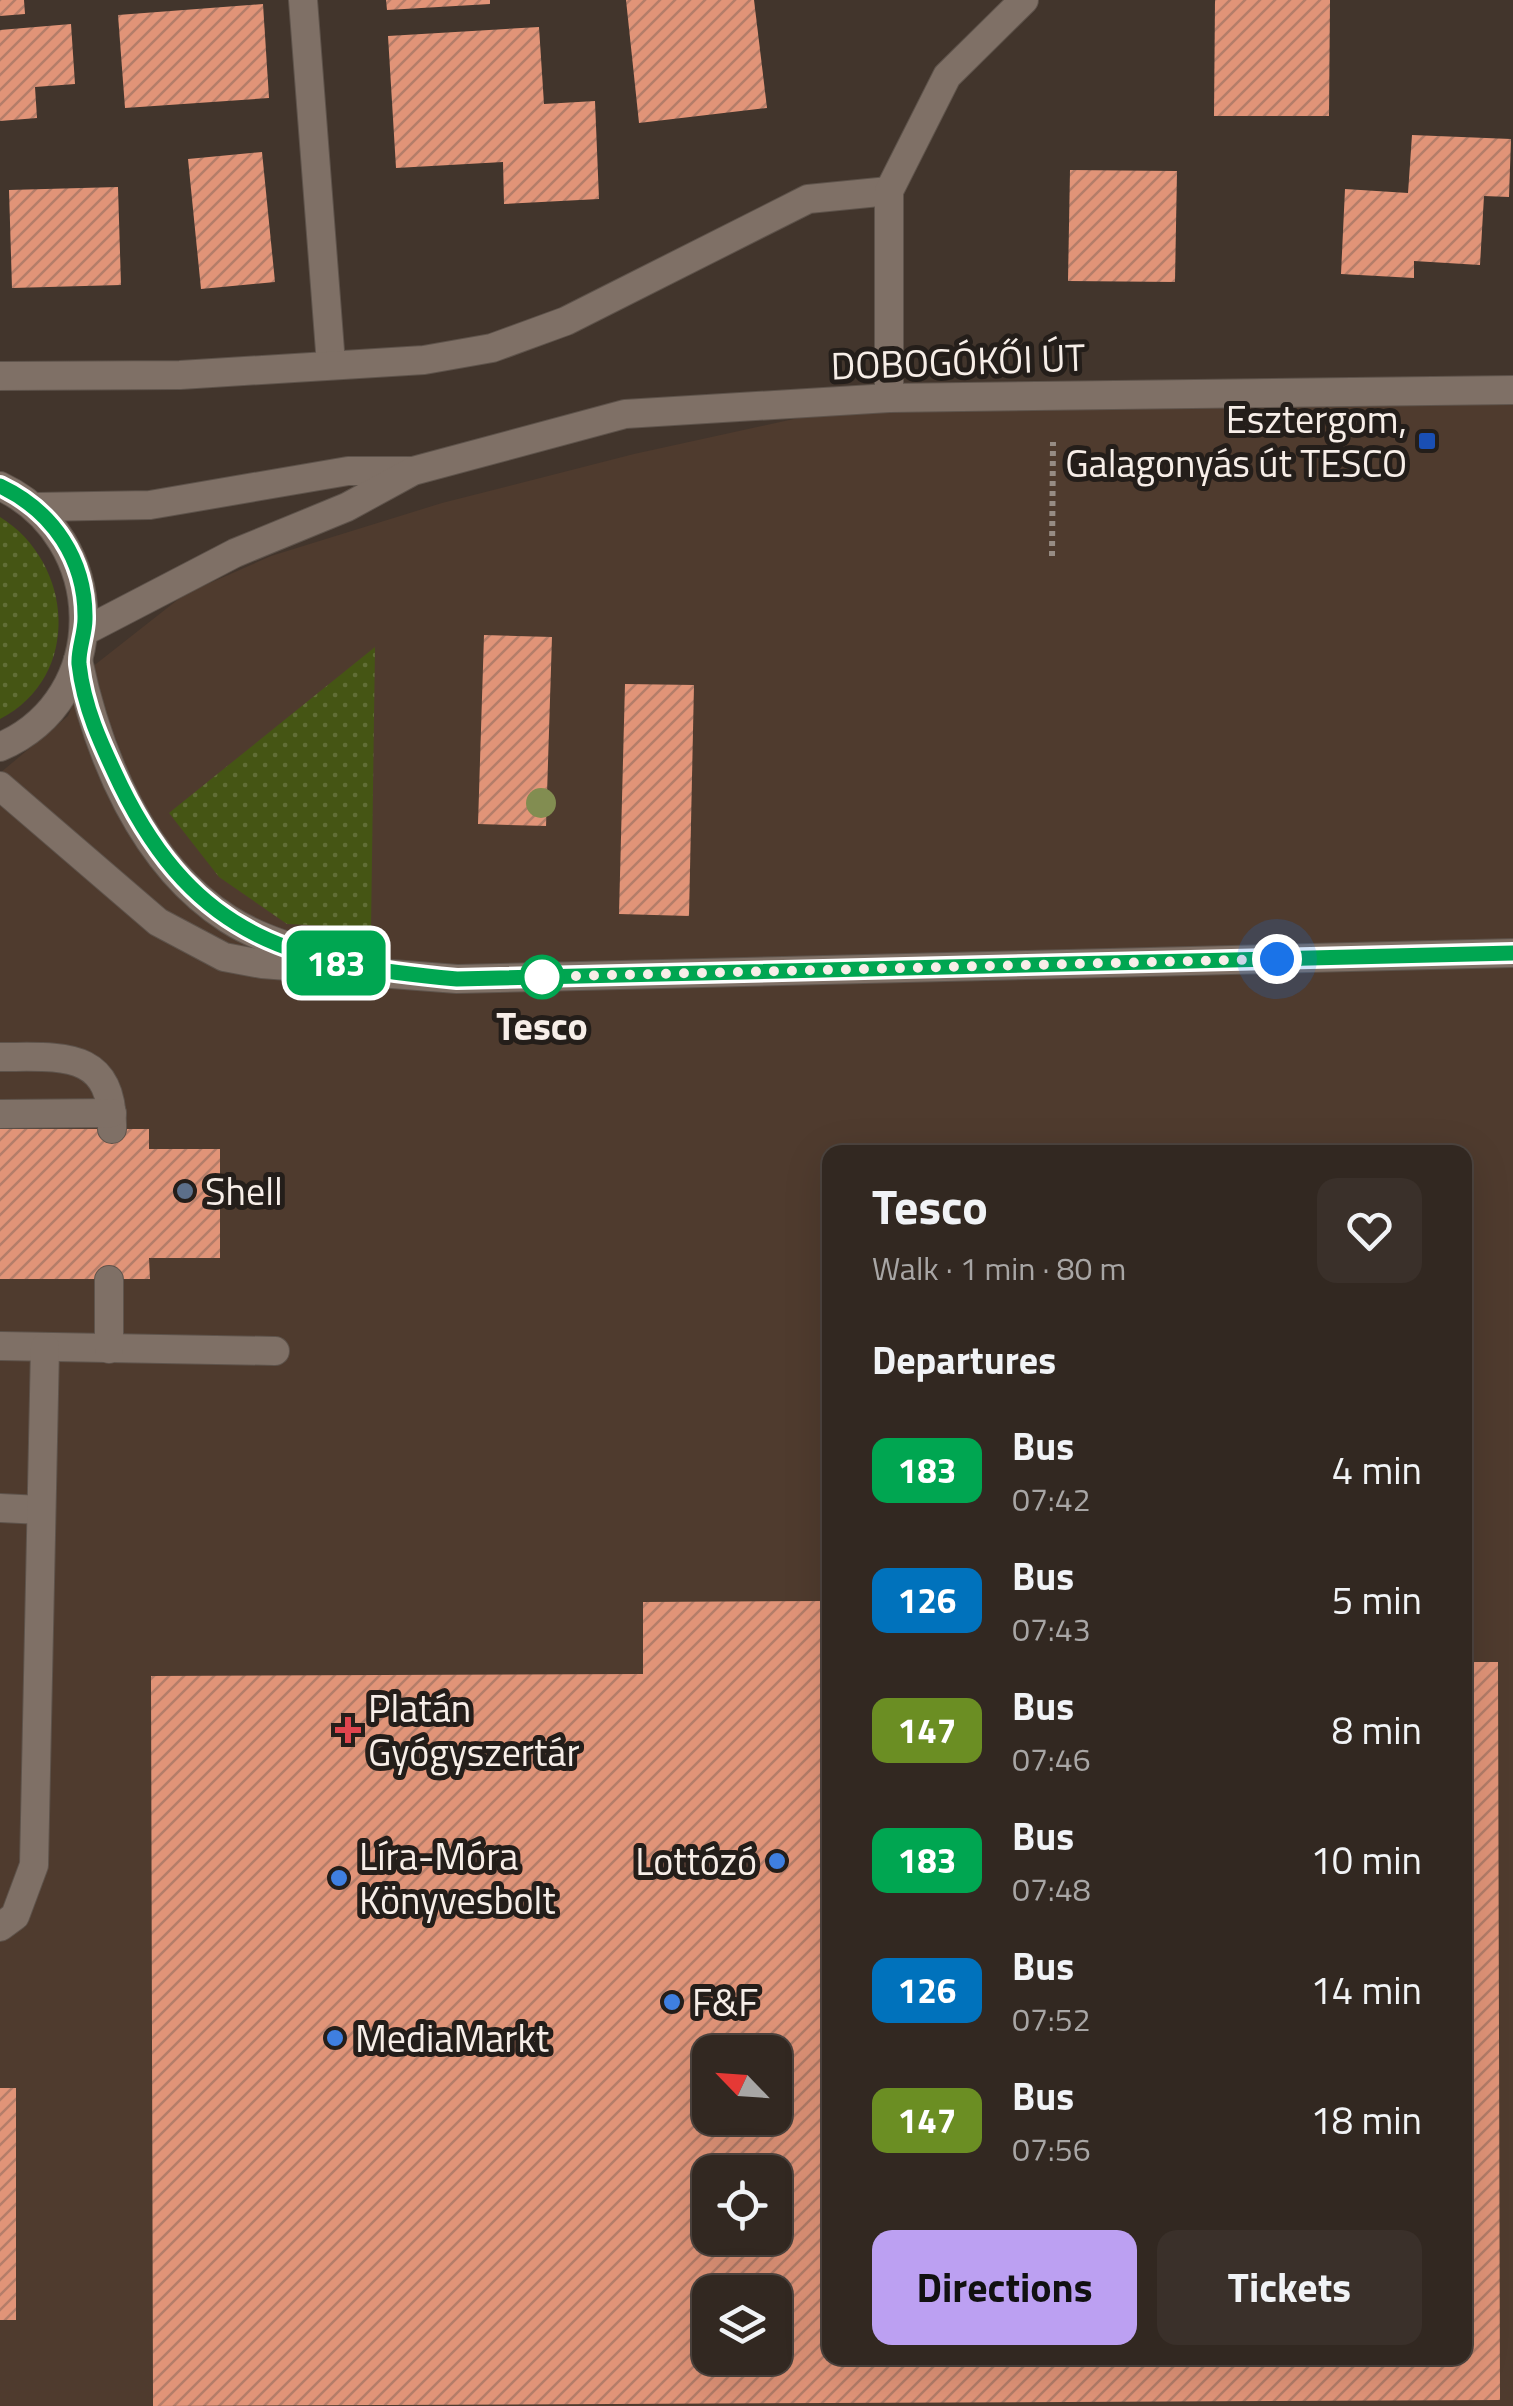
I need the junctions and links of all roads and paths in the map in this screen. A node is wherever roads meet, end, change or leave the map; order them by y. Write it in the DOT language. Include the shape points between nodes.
graph roads {
  1 [pos="302,0"];
  2 [pos="1024,0"];
  3 [pos="888,191"];
  4 [pos="331,364"];
  5 [pos="0,376"];
  6 [pos="1513,390"];
  7 [pos="890,398"];
  8 [pos="1053,459"];
  9 [pos="413,471"];
  10 [pos="0,486"];
  11 [pos="36,507"];
  12 [pos="1052,556"];
  13 [pos="85,631"];
  14 [pos="78,660"];
  15 [pos="0,747"];
  16 [pos="0,786"];
  17 [pos="1513,953"];
  18 [pos="354,969"];
  19 [pos="0,1057"];
  20 [pos="0,1114"];
  21 [pos="110,1280"];
  22 [pos="0,1346"];
  23 [pos="45,1347"];
  24 [pos="109,1349"];
  25 [pos="275,1352"];
  26 [pos="0,1508"];
  27 [pos="41,1510"];
  28 [pos="0,1927"];
  1 -- 4 [label="main road"];
  2 -- 3 [label="main road" via="947,76"];
  3 -- 4 [label="main road" via="808,199 566,321 492,348 424,360"];
  3 -- 7 [label="main road"];
  4 -- 5 [label="main road" via="180,375"];
  6 -- 7 [label="main road, DOBOGÓKŐI ÚT"];
  7 -- 9 [label="main road, DOBOGÓKŐI ÚT" via="624,414"];
  8 -- 12 [label="path"];
  9 -- 11 [label="main road, DOBOGÓKŐI ÚT" via="348,472 150,505"];
  9 -- 13 [label="main road, DOBOGÓKŐI ÚT"];
  10 -- 11 [label="main road"];
  11 -- 13 [label="main road" via="72,554"];
  13 -- 14 [label="main road"];
  14 -- 15 [label="main road" via="50,711"];
  14 -- 18 [label="main road" via="92,725 148,836 178,878 262,938"];
  16 -- 18 [label="main road" via="187,940 262,964"];
  17 -- 18 [label="main road" via="457,979"];
  19 -- 20 [label="main road" via="87,1064 102,1077 112,1121"];
  21 -- 24 [label="main road"];
  22 -- 23 [label="main road"];
  23 -- 24 [label="main road"];
  23 -- 27 [label="main road"];
  24 -- 25 [label="main road"];
  26 -- 27 [label="main road"];
  27 -- 28 [label="main road" via="34,1864 14,1916"];
}
